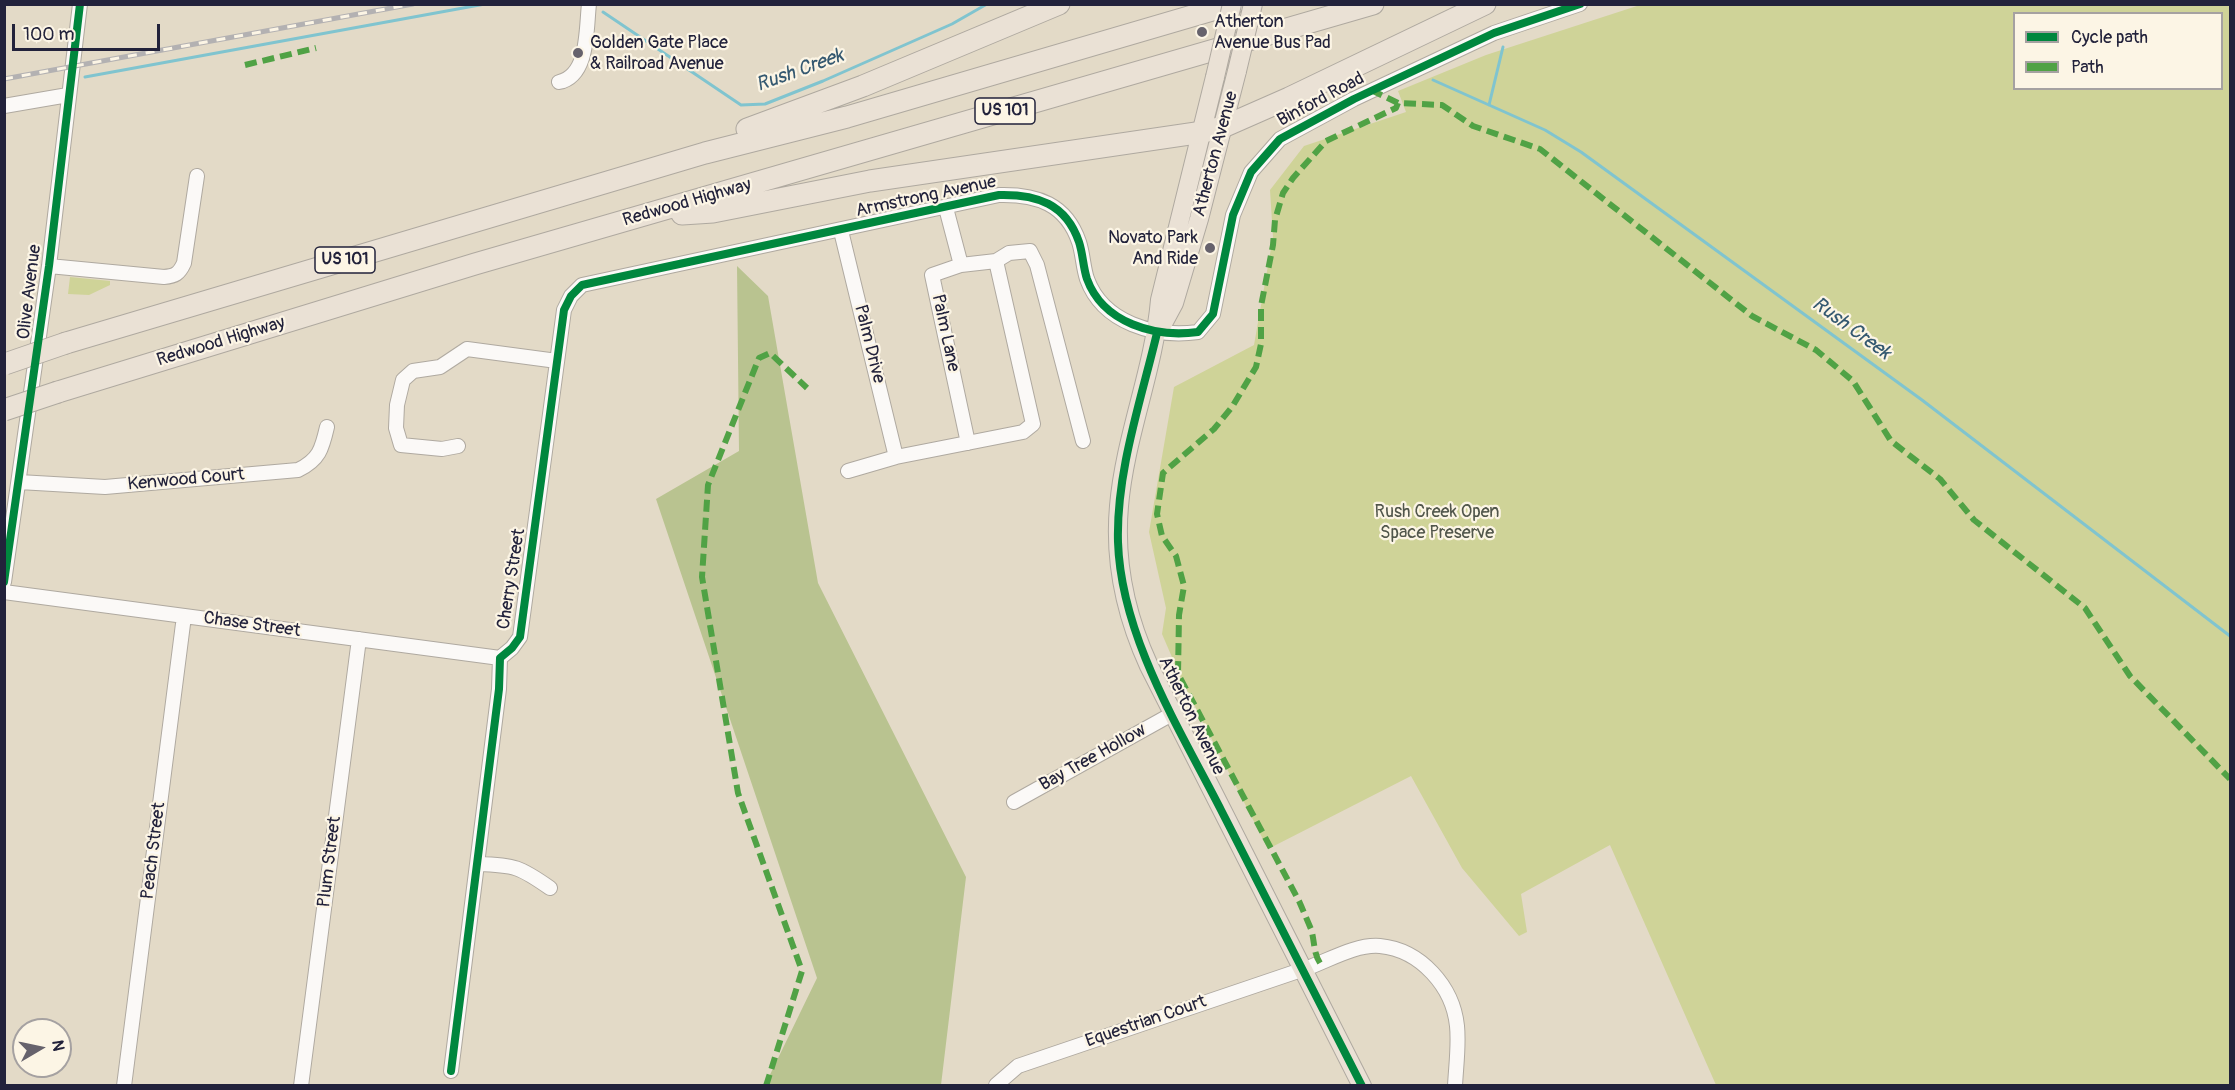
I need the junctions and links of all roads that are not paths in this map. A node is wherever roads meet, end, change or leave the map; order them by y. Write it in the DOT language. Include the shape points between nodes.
graph roads {
  1 [pos="80,4"];
  2 [pos="589,4"];
  3 [pos="1059,4"];
  4 [pos="1233,4"];
  5 [pos="1253,4"];
  6 [pos="1372,4"];
  7 [pos="1485,4"];
  8 [pos="1580,4"];
  9 [pos="559,82"];
  10 [pos="68,95"];
  11 [pos="4,106"];
  12 [pos="1223,127"];
  13 [pos="1203,132"];
  14 [pos="705,153"];
  15 [pos="198,176"];
  16 [pos="946,208"];
  17 [pos="637,218"];
  18 [pos="842,231"];
  19 [pos="739,251"];
  20 [pos="996,261"];
  21 [pos="961,265"];
  22 [pos="49,266"];
  23 [pos="1157,333"];
  24 [pos="557,361"];
  25 [pos="5,364"];
  26 [pos="4,410"];
  27 [pos="327,428"];
  28 [pos="1083,441"];
  29 [pos="968,442"];
  30 [pos="458,446"];
  31 [pos="896,457"];
  32 [pos="848,471"];
  33 [pos="19,482"];
  34 [pos="4,582"];
  35 [pos="4,592"];
  36 [pos="184,616"];
  37 [pos="358,639"];
  38 [pos="500,658"];
  39 [pos="1172,714"];
  40 [pos="1014,802"];
  41 [pos="478,864"];
  42 [pos="550,888"];
  43 [pos="1302,969"];
  44 [pos="451,1071"];
  45 [pos="124,1086"];
  46 [pos="301,1086"];
  47 [pos="996,1086"];
  48 [pos="1362,1086"];
  49 [pos="1455,1086"];
  1 -- 10 [label="street, Olive Avenue"];
  2 -- 9 [label="street" via="580,65 571,77"];
  3 -- 14 [label="highway" via="863,86 742,130"];
  4 -- 13 [label="main road, Atherton Avenue, bridge"];
  4 -- 14 [label="highway, US 101" via="847,117"];
  5 -- 12 [label="main road, Atherton Avenue, bridge"];
  6 -- 17 [label="highway, Redwood Highway / US 101"];
  7 -- 12 [label="highway"];
  8 -- 23 [label="street, Binford Road" via="1494,33 1280,139 1251,172 1233,215 1213,314 1198,332"];
  10 -- 11 [label="street"];
  10 -- 22 [label="street, Olive Avenue"];
  12 -- 13 [label="highway"];
  12 -- 23 [label="main road, Atherton Avenue" via="1174,303"];
  13 -- 17 [label="highway" via="870,181 713,212"];
  13 -- 23 [label="main road, Atherton Avenue" via="1160,300"];
  14 -- 25 [label="highway, US 101, bridge"];
  15 -- 22 [label="street" via="184,263 175,276"];
  16 -- 18 [label="street, Armstrong Avenue"];
  16 -- 21 [label="street"];
  16 -- 23 [label="street, Armstrong Avenue" via="999,195 1040,199 1054,207 1068,220 1079,242 1096,297 1123,320"];
  17 -- 26 [label="highway, Redwood Highway / US 101, bridge" via="475,264"];
  18 -- 19 [label="street, Armstrong Avenue"];
  18 -- 31 [label="street, Palm Drive"];
  19 -- 24 [label="street, Cherry Street" via="582,285 564,310"];
  20 -- 21 [label="street, Palm Lane"];
  20 -- 28 [label="street, Palm Lane" via="1009,254 1030,251 1037,265"];
  20 -- 29 [label="street" via="1033,424 1023,432"];
  21 -- 29 [label="street, Palm Lane" via="932,275"];
  22 -- 33 [label="street, Olive Avenue"];
  23 -- 39 [label="main road, Atherton Avenue" via="1125,467 1118,542 1127,607 1142,651"];
  24 -- 30 [label="street" via="467,349 440,367 408,375 397,405 396,428 401,445 442,449"];
  24 -- 38 [label="street, Cherry Street" via="520,637"];
  27 -- 33 [label="street, Kenwood Court" via="322,449 310,464 297,470 105,487"];
  29 -- 31 [label="street"];
  31 -- 32 [label="street"];
  33 -- 34 [label="street, Olive Avenue"];
  35 -- 36 [label="street, Chase Street"];
  36 -- 37 [label="street, Chase Street"];
  36 -- 45 [label="street, Peach Street"];
  37 -- 38 [label="street, Chase Street"];
  37 -- 46 [label="street, Plum Street"];
  38 -- 41 [label="street"];
  39 -- 40 [label="street, Bay Tree Hollow"];
  39 -- 43 [label="main road, Atherton Avenue"];
  41 -- 42 [label="street" via="508,865 526,871"];
  41 -- 44 [label="street"];
  43 -- 47 [label="street, Equestrian Court" via="1018,1066"];
  43 -- 48 [label="main road, Atherton Avenue"];
  43 -- 49 [label="street, Equestrian Court" via="1355,950 1380,946 1411,956 1436,976 1452,1001 1457,1027"];
}
